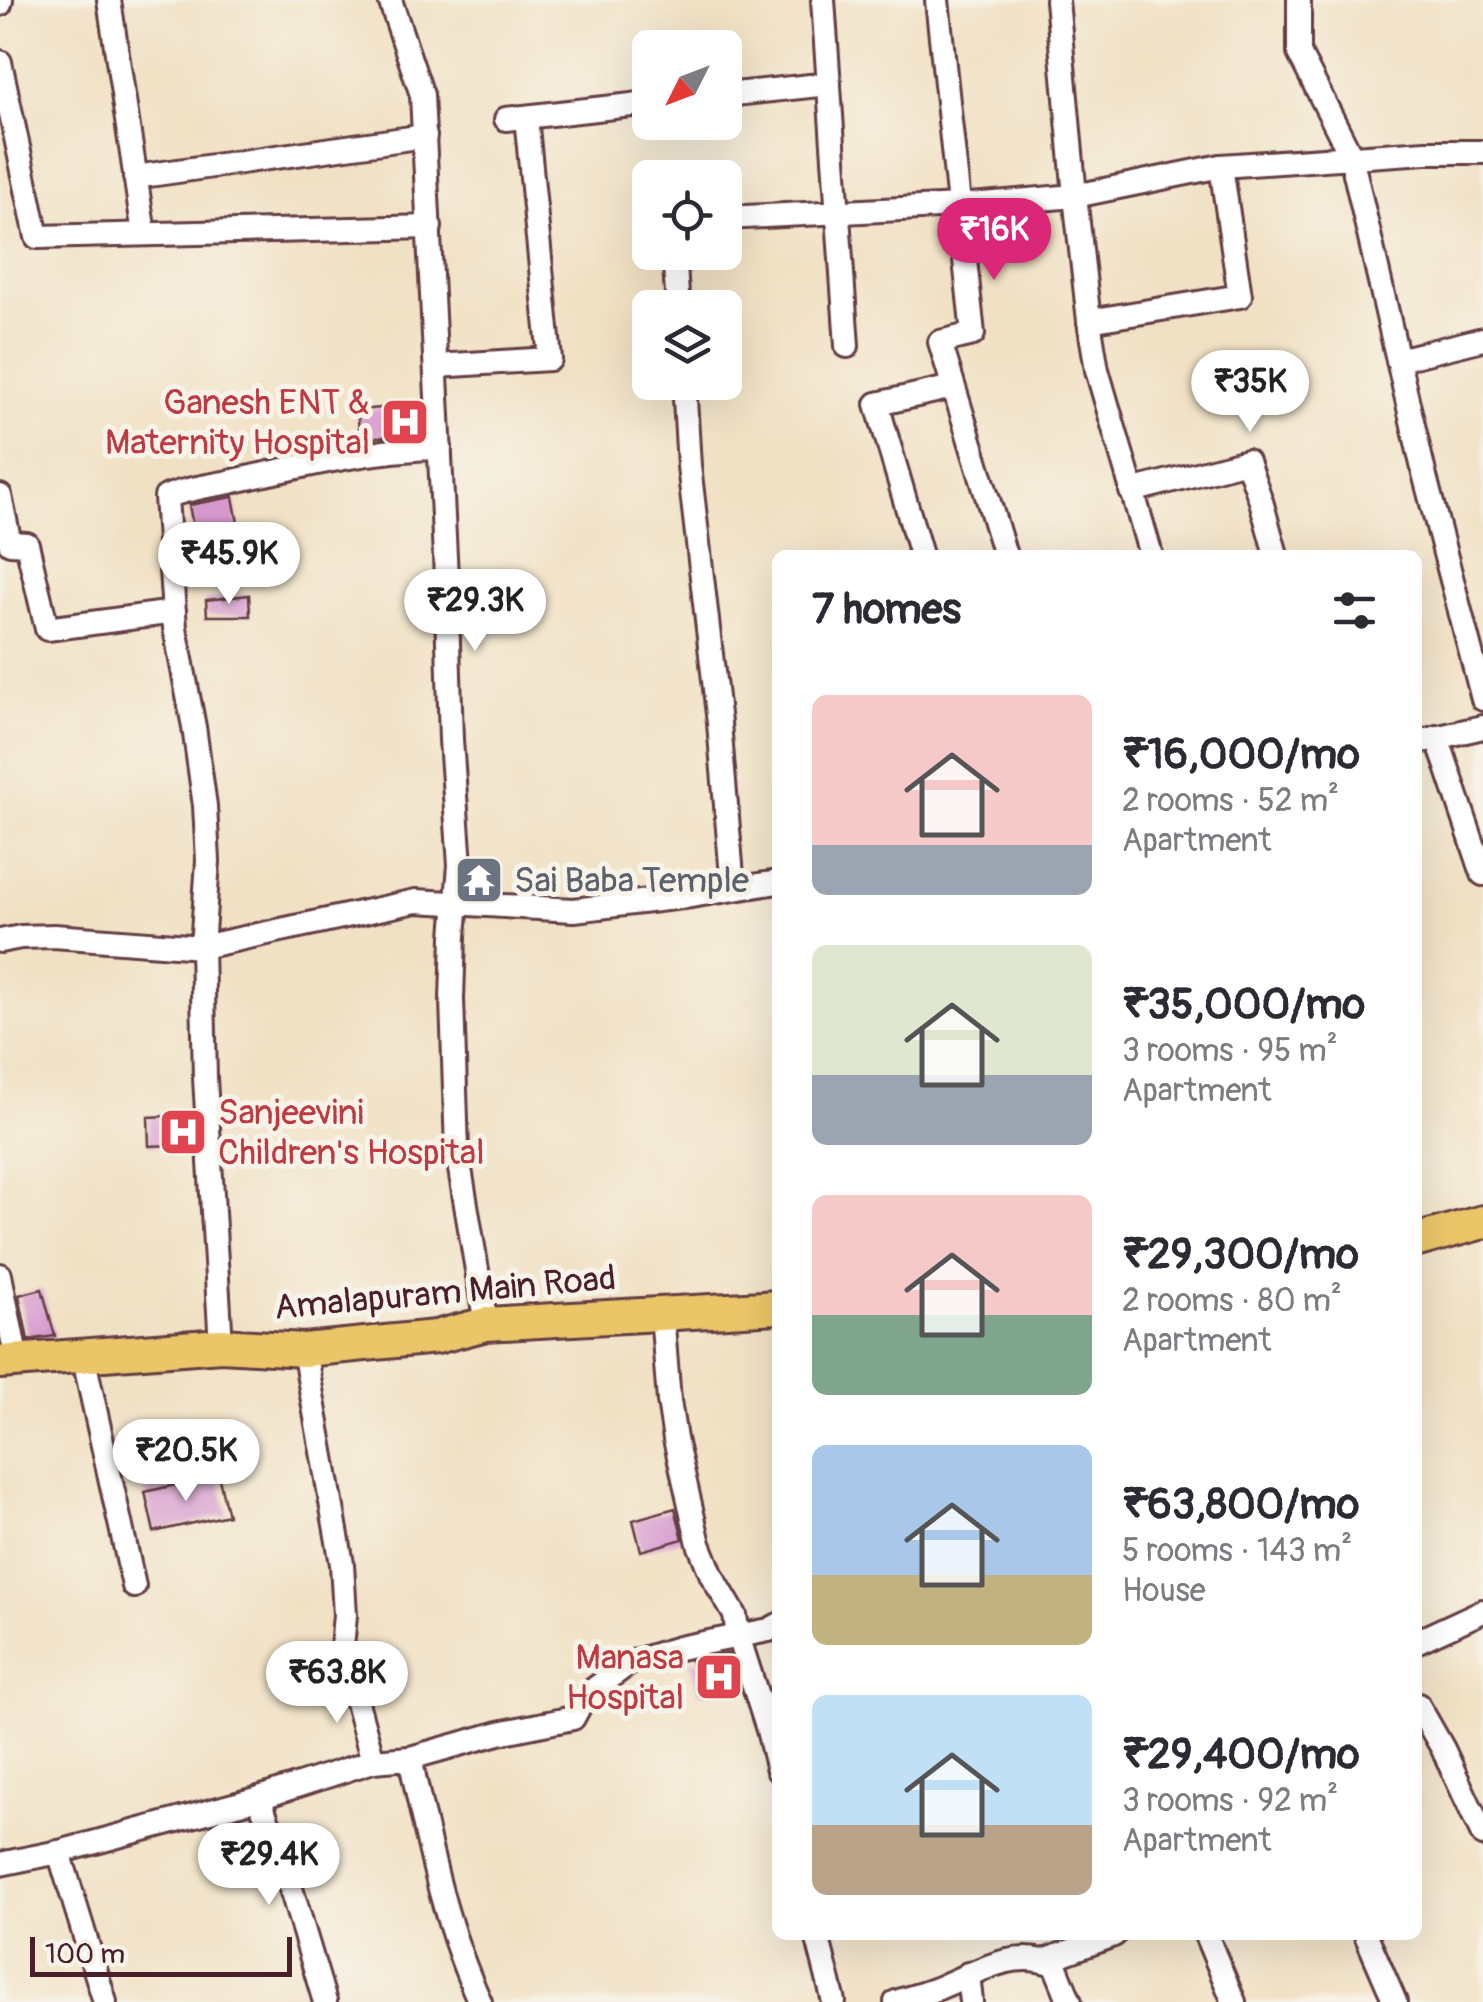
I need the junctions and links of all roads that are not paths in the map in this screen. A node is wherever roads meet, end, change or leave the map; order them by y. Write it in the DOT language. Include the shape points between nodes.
graph roads {
  1 [pos="109,0"];
  2 [pos="390,0"];
  3 [pos="822,0"];
  4 [pos="936,0"];
  5 [pos="1058,0"];
  6 [pos="1299,0"];
  7 [pos="0,62"];
  8 [pos="829,84"];
  9 [pos="742,94"];
  10 [pos="632,106"];
  11 [pos="425,136"];
  12 [pos="1483,152"];
  13 [pos="1351,156"];
  14 [pos="1222,166"];
  15 [pos="135,177"];
  16 [pos="1075,196"];
  17 [pos="959,206"];
  18 [pos="838,212"];
  19 [pos="742,217"];
  20 [pos="430,227"];
  21 [pos="144,234"];
  22 [pos="1089,321"];
  23 [pos="1483,339"];
  24 [pos="846,346"];
  25 [pos="1398,360"];
  26 [pos="436,366"];
  27 [pos="954,387"];
  28 [pos="685,400"];
  29 [pos="440,448"];
  30 [pos="1132,492"];
  31 [pos="0,496"];
  32 [pos="921,550"];
  33 [pos="1003,550"];
  34 [pos="1149,550"];
  35 [pos="1275,550"];
  36 [pos="174,612"];
  37 [pos="1483,699"];
  38 [pos="1483,727"];
  39 [pos="1427,739"];
  40 [pos="1483,874"];
  41 [pos="772,883"];
  42 [pos="734,888"];
  43 [pos="456,903"];
  44 [pos="0,941"];
  45 [pos="202,947"];
  46 [pos="1483,1222"];
  47 [pos="1422,1239"];
  48 [pos="0,1275"];
  49 [pos="772,1308"];
  50 [pos="662,1314"];
  51 [pos="486,1324"];
  52 [pos="221,1344"];
  53 [pos="304,1350"];
  54 [pos="83,1355"];
  55 [pos="8,1361"];
  56 [pos="134,1586"];
  57 [pos="1483,1611"];
  58 [pos="772,1628"];
  59 [pos="738,1636"];
  60 [pos="1422,1639"];
  61 [pos="1422,1713"];
  62 [pos="772,1746"];
  63 [pos="410,1758"];
  64 [pos="372,1761"];
  65 [pos="260,1798"];
  66 [pos="1477,1806"];
  67 [pos="1483,1835"];
  68 [pos="58,1852"];
  69 [pos="0,1864"];
  70 [pos="819,1940"];
  71 [pos="1101,1940"];
  72 [pos="1208,1940"];
  73 [pos="1368,1940"];
  74 [pos="1044,1961"];
  75 [pos="968,1974"];
  76 [pos="105,2002"];
  77 [pos="325,2002"];
  78 [pos="480,2002"];
  79 [pos="834,2002"];
  80 [pos="896,2002"];
  81 [pos="971,2002"];
  82 [pos="1070,2002"];
  83 [pos="1234,2002"];
  84 [pos="1395,2002"];
  1 -- 15 [label="street"];
  2 -- 11 [label="street" via="422,95"];
  3 -- 8 [label="street"];
  4 -- 17 [label="street"];
  5 -- 16 [label="street"];
  6 -- 13 [label="street" via="1299,54"];
  7 -- 21 [label="street" via="37,237"];
  8 -- 9 [label="street"];
  8 -- 18 [label="street"];
  10 -- 26 [label="street" via="516,118 550,359"];
  11 -- 15 [label="street"];
  11 -- 20 [label="street"];
  12 -- 13 [label="street"];
  13 -- 14 [label="street"];
  13 -- 25 [label="street"];
  14 -- 16 [label="street"];
  14 -- 22 [label="street" via="1240,296"];
  15 -- 21 [label="street"];
  16 -- 17 [label="street"];
  16 -- 22 [label="street"];
  17 -- 18 [label="street"];
  17 -- 27 [label="street" via="973,334 940,342"];
  18 -- 19 [label="street"];
  18 -- 24 [label="street"];
  20 -- 21 [label="street"];
  20 -- 26 [label="street"];
  22 -- 30 [label="street"];
  23 -- 25 [label="street"];
  25 -- 37 [label="street"];
  26 -- 29 [label="street"];
  27 -- 32 [label="street" via="877,404"];
  27 -- 33 [label="street"];
  28 -- 42 [label="street"];
  29 -- 36 [label="street" via="404,448 166,497"];
  29 -- 43 [label="street" via="460,865"];
  30 -- 34 [label="street"];
  30 -- 35 [label="street" via="1247,461"];
  31 -- 36 [label="street" via="10,544 27,544 46,630"];
  36 -- 45 [label="street" via="205,806"];
  38 -- 39 [label="street"];
  39 -- 40 [label="street"];
  41 -- 42 [label="street"];
  42 -- 43 [label="street" via="574,910"];
  43 -- 45 [label="street" via="416,901"];
  43 -- 51 [label="street" via="457,1151"];
  44 -- 45 [label="street" via="54,936"];
  45 -- 52 [label="street"];
  46 -- 47 [label="highway"];
  48 -- 55 [label="street"];
  49 -- 50 [label="highway, Amalapuram Main Road"];
  50 -- 51 [label="highway, Amalapuram Main Road"];
  50 -- 59 [label="street" via="675,1439 699,1544 735,1615"];
  51 -- 53 [label="highway, Amalapuram Main Road" via="436,1337"];
  52 -- 53 [label="highway, Amalapuram Main Road"];
  52 -- 54 [label="highway, Amalapuram Main Road"];
  53 -- 64 [label="street" via="342,1564 342,1648"];
  54 -- 55 [label="highway, Amalapuram Main Road"];
  54 -- 56 [label="street"];
  57 -- 60 [label="street"];
  58 -- 59 [label="street"];
  59 -- 62 [label="street"];
  59 -- 63 [label="street" via="629,1663 586,1696 573,1718"];
  61 -- 66 [label="street"];
  63 -- 64 [label="street"];
  63 -- 78 [label="street" via="433,1866"];
  64 -- 65 [label="street"];
  65 -- 68 [label="street"];
  65 -- 77 [label="street"];
  66 -- 67 [label="street"];
  68 -- 69 [label="street"];
  68 -- 76 [label="street"];
  70 -- 79 [label="street"];
  71 -- 74 [label="street"];
  72 -- 83 [label="street"];
  73 -- 84 [label="street"];
  74 -- 75 [label="street" via="1013,1958"];
  74 -- 82 [label="street" via="1055,1966"];
  75 -- 80 [label="street"];
  75 -- 81 [label="street"];
}
